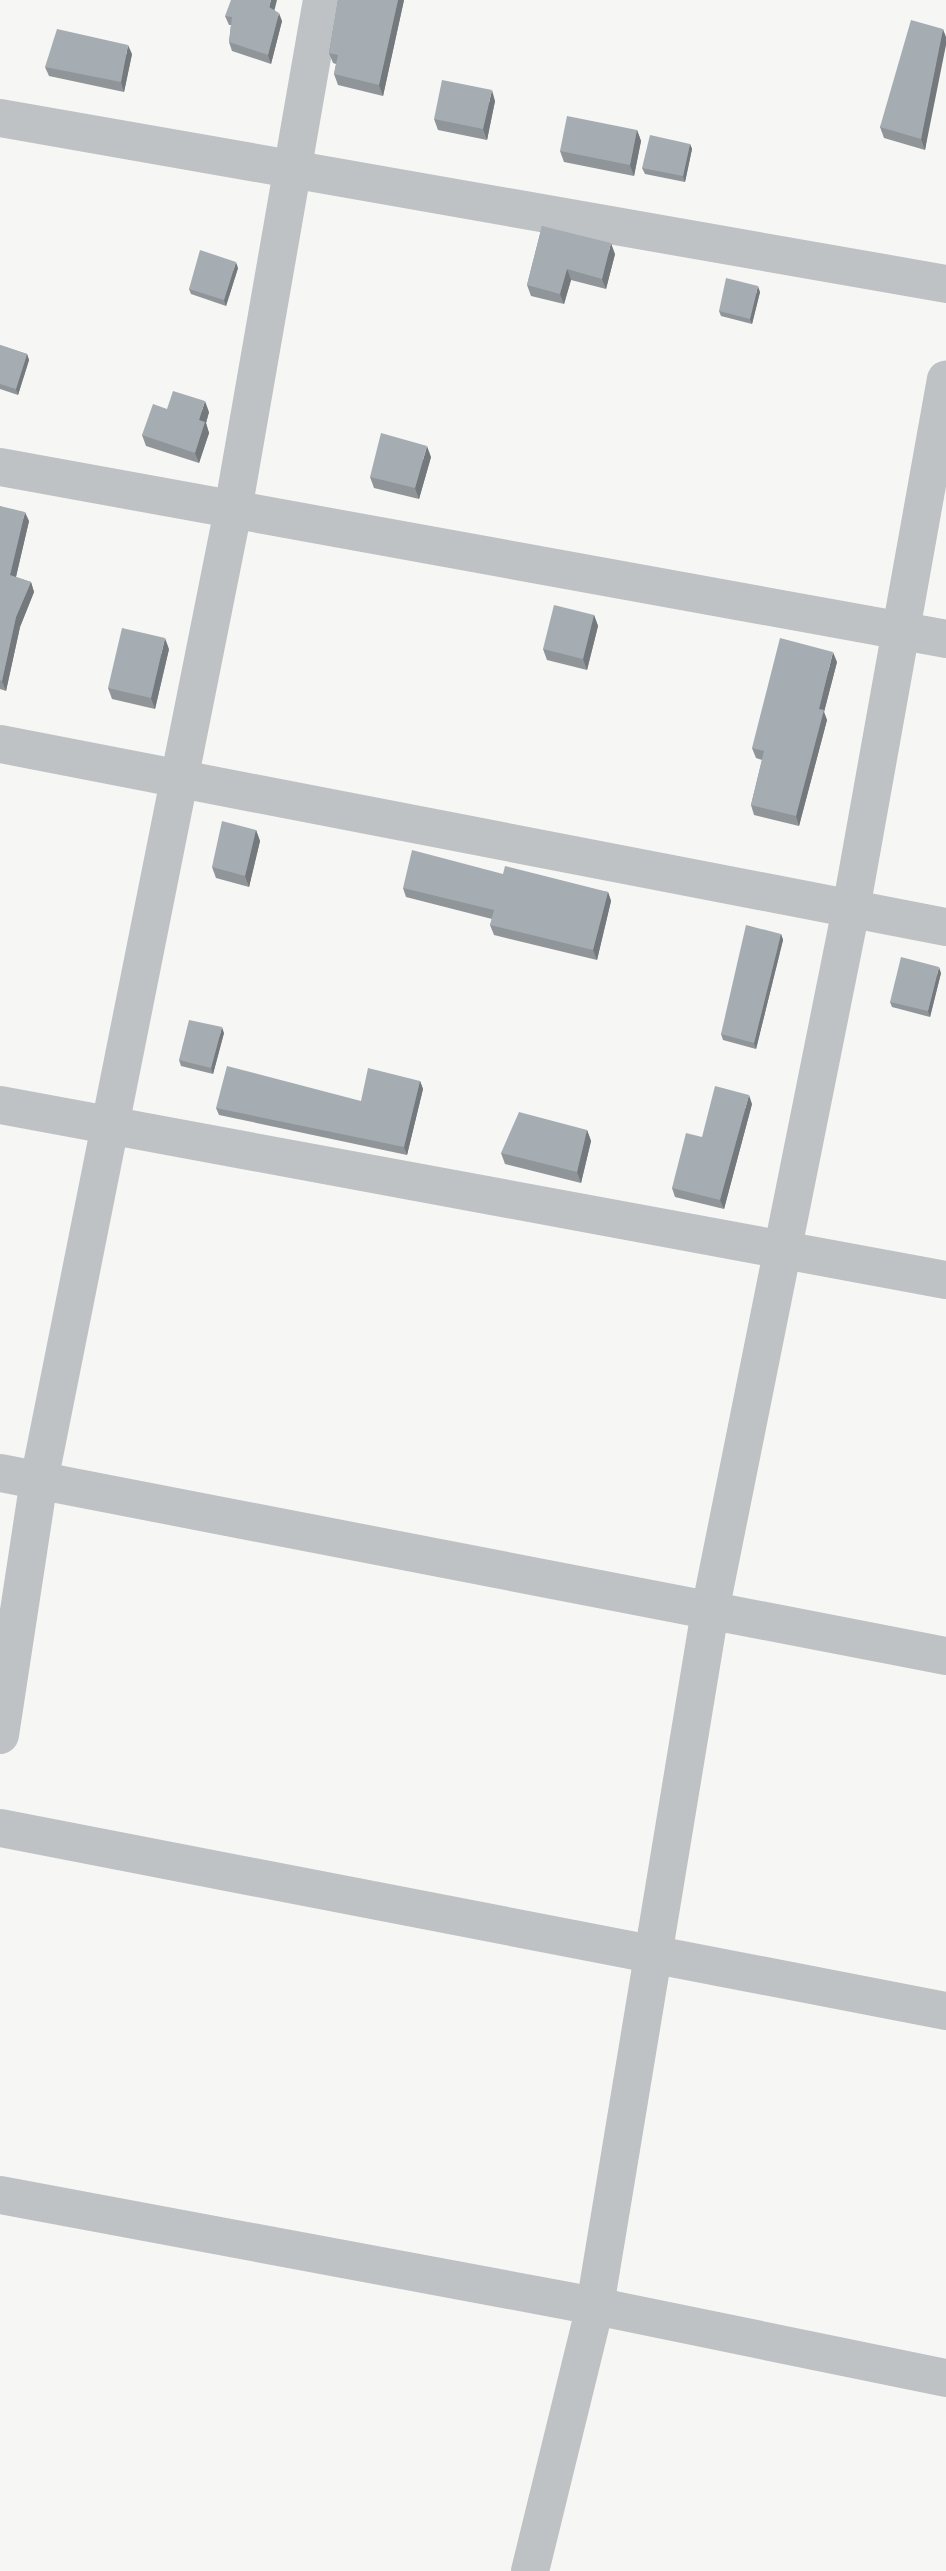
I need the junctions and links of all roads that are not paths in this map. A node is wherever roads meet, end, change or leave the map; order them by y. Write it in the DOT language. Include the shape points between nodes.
graph roads {
  1 [pos="322,0"];
  2 [pos="0,118"];
  3 [pos="294,171"];
  4 [pos="946,284"];
  5 [pos="946,379"];
  6 [pos="0,467"];
  7 [pos="233,510"];
  8 [pos="898,630"];
  9 [pos="946,639"];
  10 [pos="0,744"];
  11 [pos="177,781"];
  12 [pos="851,909"];
  13 [pos="946,928"];
  14 [pos="0,1105"];
  15 [pos="110,1126"];
  16 [pos="783,1250"];
  17 [pos="946,1280"];
  18 [pos="0,1474"];
  19 [pos="39,1481"];
  20 [pos="710,1611"];
  21 [pos="946,1656"];
  22 [pos="0,1735"];
  23 [pos="0,1828"];
  24 [pos="650,1953"];
  25 [pos="946,2011"];
  26 [pos="0,2194"];
  27 [pos="595,2306"];
  28 [pos="946,2378"];
  29 [pos="530,2571"];
  1 -- 3 [label="street"];
  2 -- 3 [label="street"];
  3 -- 4 [label="street"];
  3 -- 7 [label="street"];
  5 -- 8 [label="street"];
  6 -- 7 [label="street"];
  7 -- 8 [label="street"];
  7 -- 11 [label="street"];
  8 -- 9 [label="street"];
  8 -- 12 [label="street"];
  10 -- 11 [label="street"];
  11 -- 12 [label="street"];
  11 -- 15 [label="street"];
  12 -- 13 [label="street"];
  12 -- 16 [label="street"];
  14 -- 15 [label="street"];
  15 -- 16 [label="street"];
  15 -- 19 [label="street"];
  16 -- 17 [label="street"];
  16 -- 20 [label="street"];
  18 -- 19 [label="street"];
  19 -- 20 [label="street"];
  19 -- 22 [label="street"];
  20 -- 21 [label="street"];
  20 -- 24 [label="street"];
  23 -- 24 [label="street"];
  24 -- 25 [label="street"];
  24 -- 27 [label="street"];
  26 -- 27 [label="street"];
  27 -- 28 [label="street"];
  27 -- 29 [label="street"];
}
